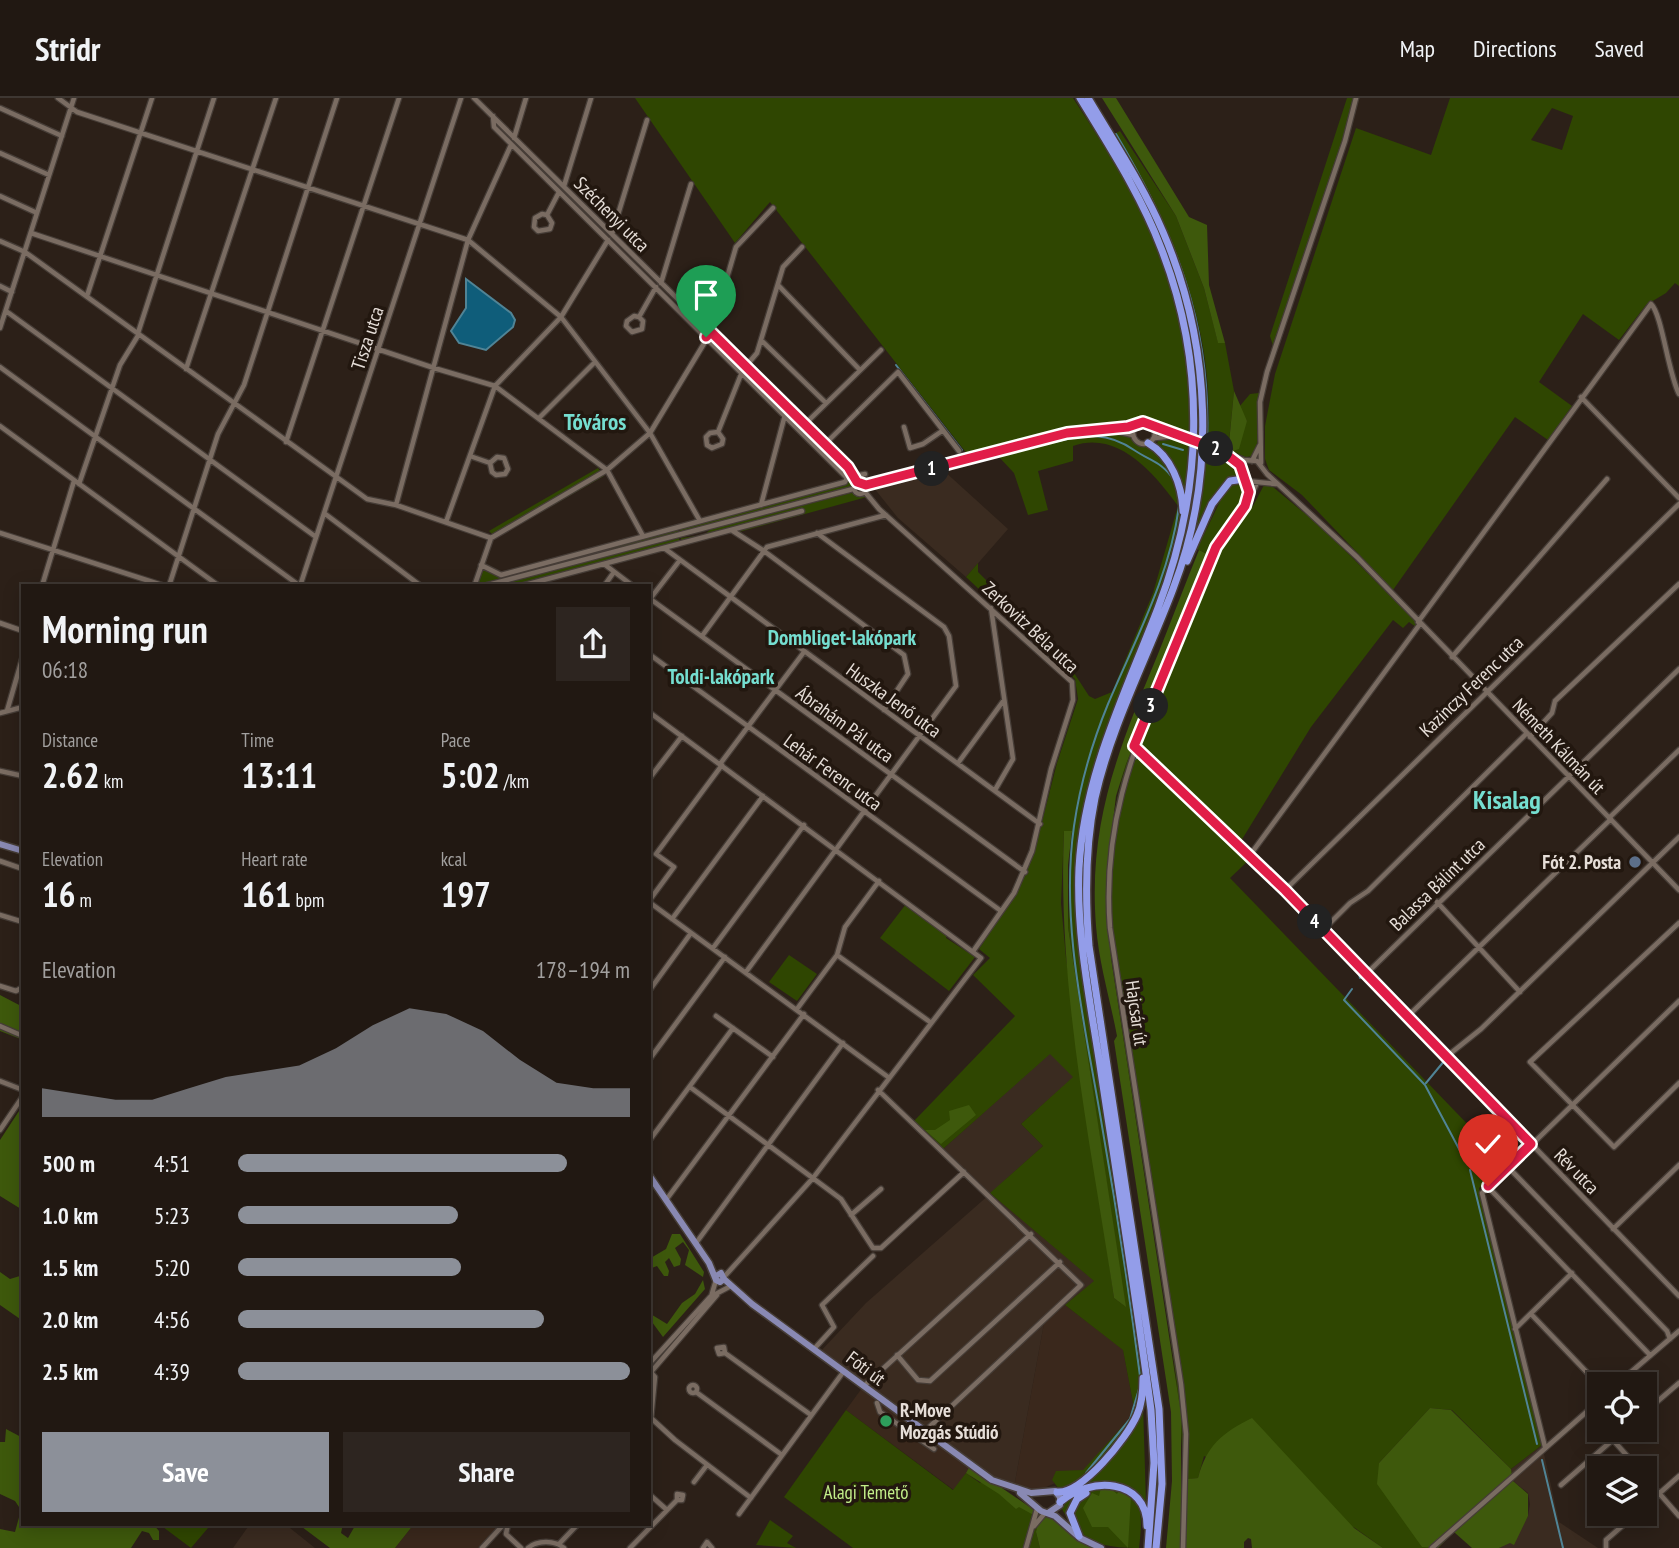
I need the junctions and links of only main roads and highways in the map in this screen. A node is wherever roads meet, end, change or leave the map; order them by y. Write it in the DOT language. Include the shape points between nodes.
graph roads {
  1 [pos="1080,98"];
  2 [pos="1088,98"];
  3 [pos="1151,441"];
  4 [pos="1245,480"];
  5 [pos="1183,527"];
  6 [pos="1174,587"];
  7 [pos="0,844"];
  8 [pos="21,850"];
  9 [pos="651,1178"];
  10 [pos="1142,1339"];
  11 [pos="1092,1488"];
  12 [pos="1017,1490"];
  13 [pos="1040,1492"];
  14 [pos="1057,1492"];
  15 [pos="1060,1505"];
  16 [pos="1037,1506"];
  17 [pos="1046,1513"];
  18 [pos="1070,1530"];
  19 [pos="1079,1536"];
  20 [pos="1101,1548"];
  21 [pos="1148,1548"];
  22 [pos="1156,1548"];
  1 -- 5 [label="highway" via="1147,216 1183,318 1195,427"];
  2 -- 6 [label="highway" via="1162,229 1186,299 1197,350 1203,414 1201,468"];
  3 -- 5 [label="highway" via="1178,480"];
  4 -- 6 [label="highway" via="1230,481 1217,495"];
  5 -- 10 [label="highway" via="1160,604 1101,751 1079,869 1083,947"];
  6 -- 22 [label="highway" via="1109,752 1096,797 1087,868 1091,958 1159,1409 1162,1484"];
  7 -- 8 [label="main road"];
  9 -- 12 [label="main road, Fóti út" via="709,1264 731,1288 992,1480"];
  10 -- 14 [label="highway" via="1143,1387 1133,1423 1083,1482"];
  10 -- 21 [label="highway" via="1154,1463"];
  11 -- 15 [label="highway" via="1070,1495"];
  11 -- 19 [label="highway" via="1071,1509"];
  11 -- 21 [label="highway" via="1116,1485 1137,1496 1147,1518"];
  12 -- 13 [label="main road"];
  12 -- 16 [label="main road"];
  13 -- 14 [label="main road"];
  13 -- 16 [label="main road"];
  14 -- 15 [label="main road"];
  15 -- 17 [label="main road"];
  15 -- 18 [label="main road"];
  16 -- 17 [label="main road"];
  17 -- 18 [label="main road"];
  18 -- 19 [label="main road"];
  19 -- 20 [label="main road"];
}
